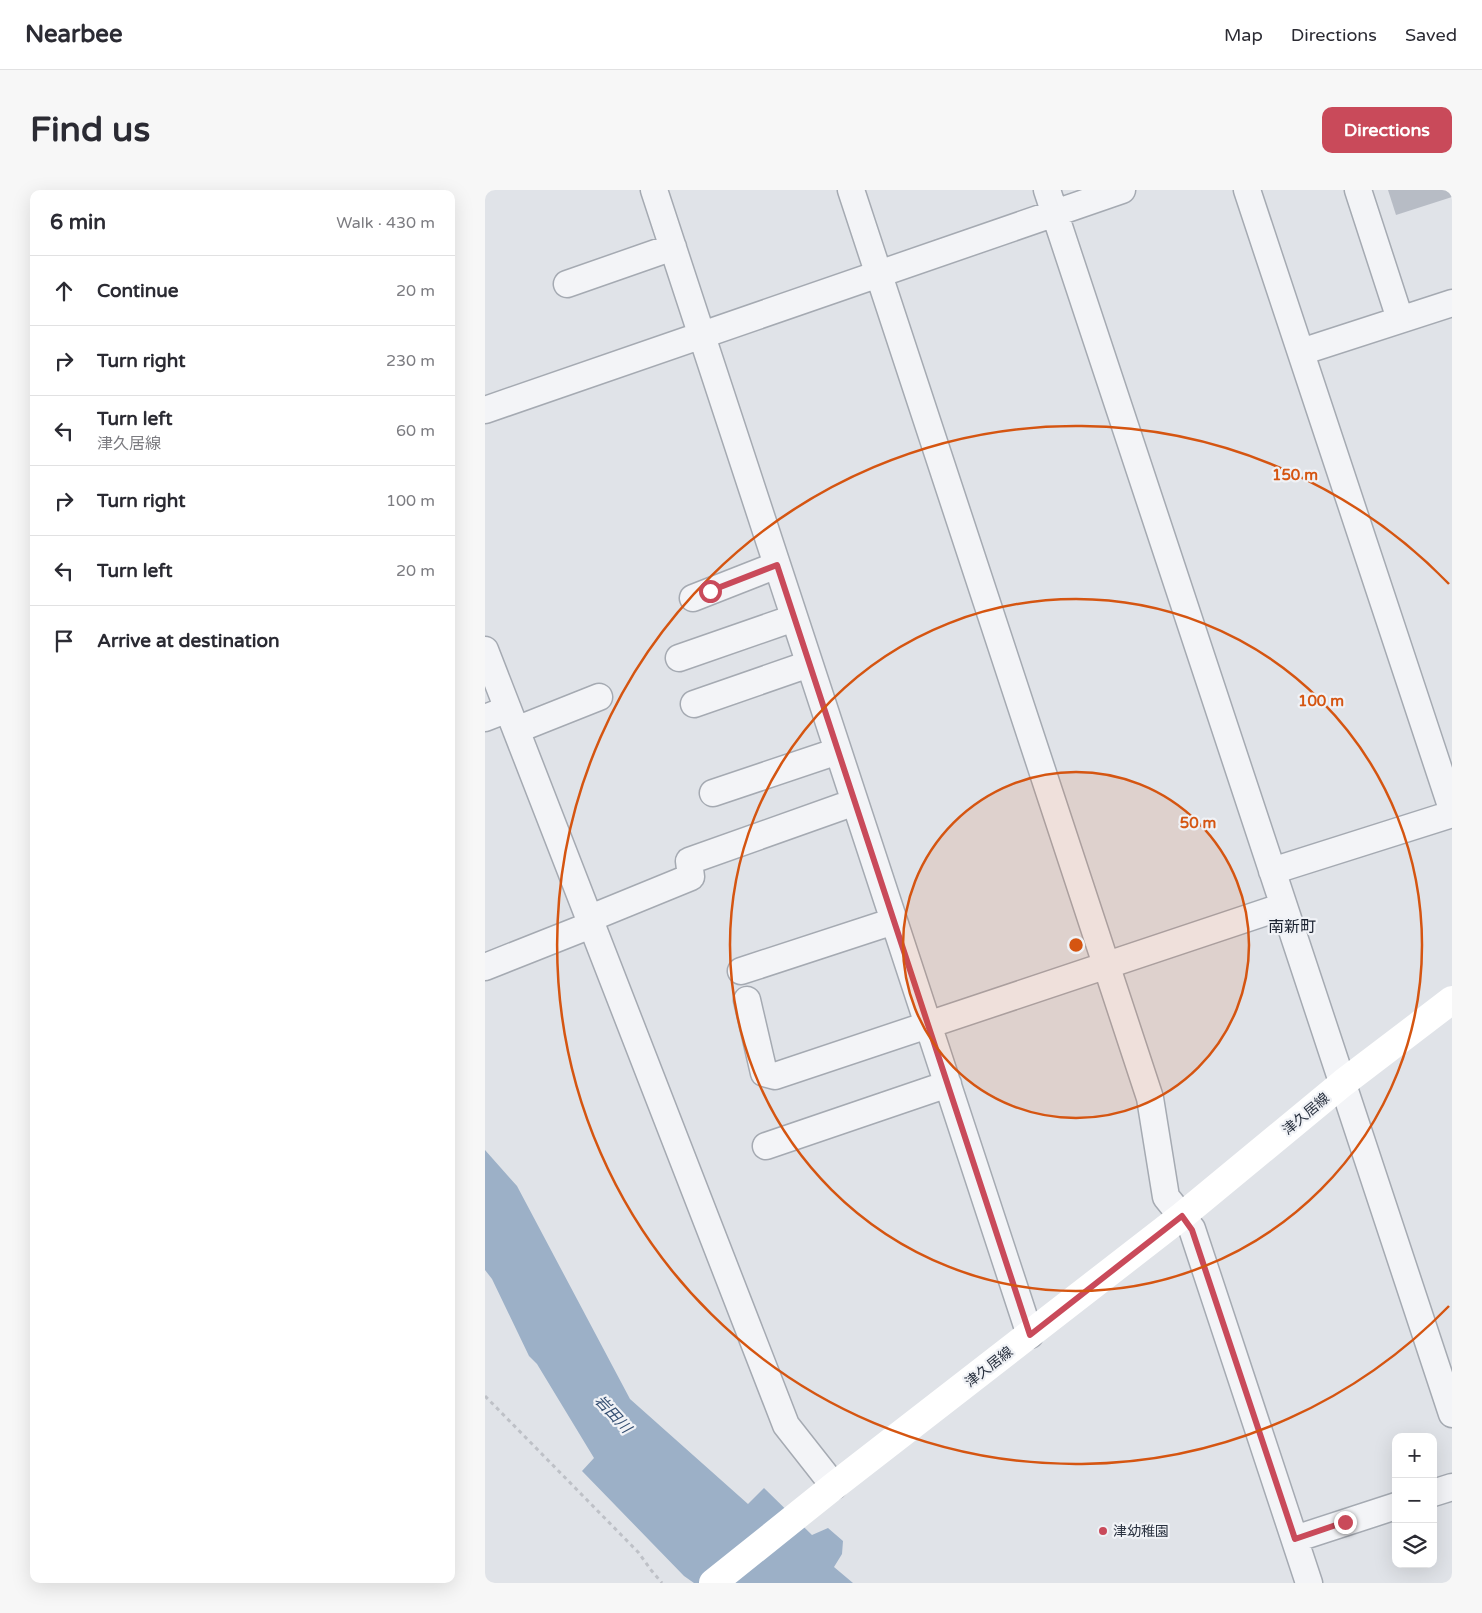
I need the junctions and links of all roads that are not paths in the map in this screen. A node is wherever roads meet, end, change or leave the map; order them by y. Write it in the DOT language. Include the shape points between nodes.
graph roads {
  1 [pos="654,190"];
  2 [pos="851,190"];
  3 [pos="1122,190"];
  4 [pos="1247,190"];
  5 [pos="1358,190"];
  6 [pos="1051,202"];
  7 [pos="673,247"];
  8 [pos="879,273"];
  9 [pos="567,284"];
  10 [pos="1452,303"];
  11 [pos="1400,320"];
  12 [pos="701,334"];
  13 [pos="1301,352"];
  14 [pos="485,410"];
  15 [pos="777,565"];
  16 [pos="693,598"];
  17 [pos="794,618"];
  18 [pos="485,650"];
  19 [pos="679,658"];
  20 [pos="809,664"];
  21 [pos="599,697"];
  22 [pos="694,704"];
  23 [pos="503,719"];
  24 [pos="838,750"];
  25 [pos="713,793"];
  26 [pos="855,802"];
  27 [pos="1452,809"];
  28 [pos="1452,814"];
  29 [pos="1272,871"];
  30 [pos="1284,906"];
  31 [pos="894,920"];
  32 [pos="591,925"];
  33 [pos="1107,965"];
  34 [pos="485,967"];
  35 [pos="741,971"];
  36 [pos="747,1000"];
  37 [pos="1452,1000"];
  38 [pos="928,1025"];
  39 [pos="948,1084"];
  40 [pos="1343,1084"];
  41 [pos="766,1146"];
  42 [pos="1182,1216"];
  43 [pos="1030,1335"];
  44 [pos="1452,1414"];
  45 [pos="1452,1487"];
  46 [pos="830,1490"];
  47 [pos="1437,1492"];
  48 [pos="1392,1507"];
  49 [pos="1295,1539"];
  50 [pos="713,1583"];
  51 [pos="1309,1583"];
  1 -- 7 [label="street"];
  2 -- 8 [label="street"];
  3 -- 6 [label="street"];
  4 -- 13 [label="street"];
  5 -- 11 [label="street"];
  6 -- 8 [label="street"];
  6 -- 29 [label="street"];
  7 -- 9 [label="street"];
  7 -- 12 [label="street"];
  8 -- 12 [label="street"];
  8 -- 33 [label="street"];
  10 -- 11 [label="street"];
  11 -- 13 [label="street"];
  12 -- 14 [label="street"];
  12 -- 15 [label="street"];
  13 -- 27 [label="street"];
  15 -- 16 [label="street"];
  15 -- 17 [label="street"];
  17 -- 19 [label="street"];
  17 -- 20 [label="street"];
  18 -- 23 [label="street"];
  20 -- 22 [label="street"];
  20 -- 24 [label="street"];
  21 -- 23 [label="street"];
  23 -- 32 [label="street"];
  24 -- 25 [label="street"];
  24 -- 26 [label="street"];
  26 -- 31 [label="street"];
  26 -- 32 [label="street" via="689,861 691,877 598,915"];
  28 -- 29 [label="street"];
  29 -- 30 [label="street"];
  30 -- 33 [label="street"];
  30 -- 40 [label="street"];
  31 -- 35 [label="street"];
  31 -- 38 [label="street"];
  32 -- 34 [label="street"];
  32 -- 46 [label="street" via="786,1425"];
  33 -- 38 [label="street"];
  33 -- 42 [label="street" via="1150,1098 1166,1197"];
  36 -- 38 [label="street" via="764,1073 775,1076"];
  37 -- 40 [label="main road, 津久居線"];
  38 -- 39 [label="street"];
  39 -- 41 [label="street"];
  39 -- 43 [label="street"];
  40 -- 42 [label="main road, 津久居線"];
  40 -- 44 [label="street"];
  42 -- 43 [label="main road, 津久居線"];
  42 -- 49 [label="street" via="1192,1230"];
  43 -- 46 [label="main road, 津久居線"];
  45 -- 47 [label="street"];
  46 -- 50 [label="main road, 津久居線"];
  48 -- 49 [label="street"];
  49 -- 51 [label="street"];
}
